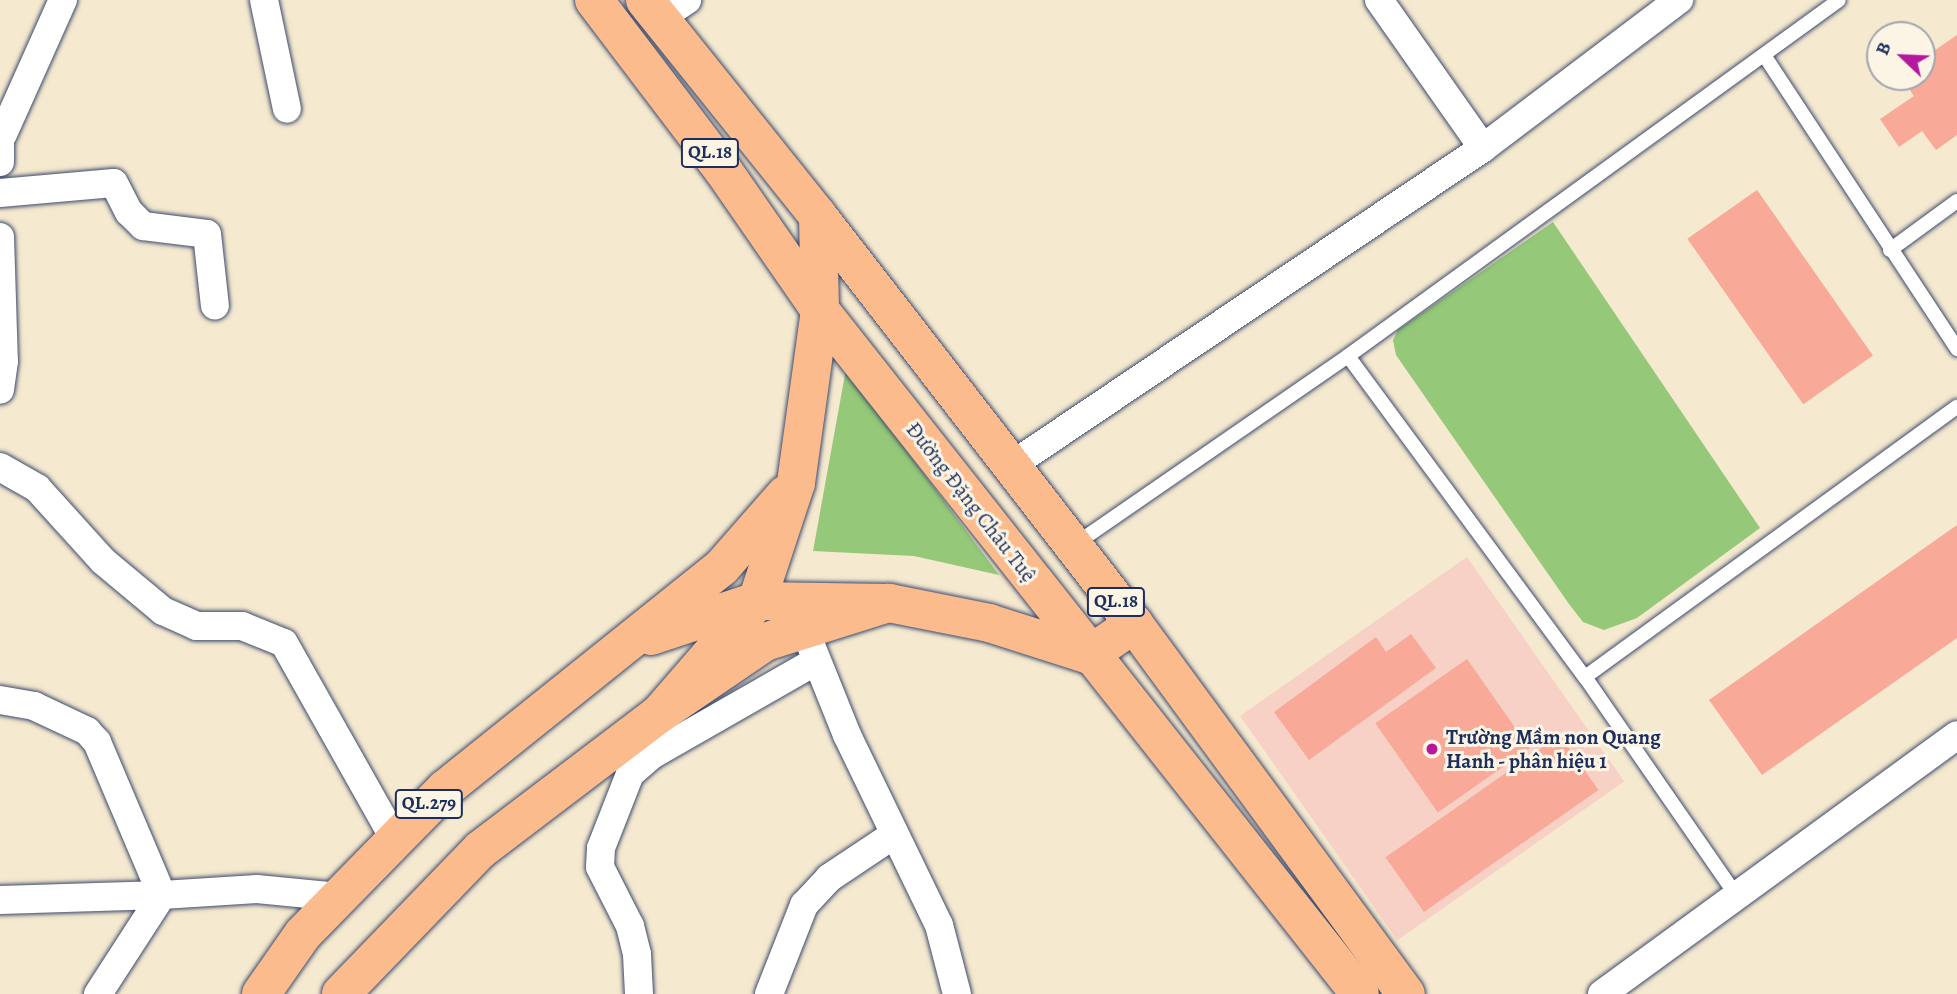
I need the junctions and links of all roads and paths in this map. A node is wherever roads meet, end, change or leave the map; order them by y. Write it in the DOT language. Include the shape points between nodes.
graph roads {
  1 [pos="63,0"];
  2 [pos="264,0"];
  3 [pos="594,0"];
  4 [pos="1379,0"];
  5 [pos="1679,0"];
  6 [pos="1839,0"];
  7 [pos="664,6"];
  8 [pos="1764,55"];
  9 [pos="286,110"];
  10 [pos="1,143"];
  11 [pos="1483,148"];
  12 [pos="0,193"];
  13 [pos="1957,201"];
  14 [pos="818,216"];
  15 [pos="0,237"];
  16 [pos="1890,250"];
  17 [pos="215,306"];
  18 [pos="820,310"];
  19 [pos="1957,349"];
  20 [pos="1348,356"];
  21 [pos="0,390"];
  22 [pos="1957,407"];
  23 [pos="1012,465"];
  24 [pos="0,467"];
  25 [pos="796,483"];
  26 [pos="1072,545"];
  27 [pos="757,601"];
  28 [pos="889,603"];
  29 [pos="1134,624"];
  30 [pos="627,644"];
  31 [pos="811,645"];
  32 [pos="1089,655"];
  33 [pos="1585,677"];
  34 [pos="0,700"];
  35 [pos="659,714"];
  36 [pos="1957,735"];
  37 [pos="895,834"];
  38 [pos="395,840"];
  39 [pos="1735,894"];
  40 [pos="162,895"];
  41 [pos="339,897"];
  42 [pos="0,900"];
  43 [pos="97,994"];
  44 [pos="261,994"];
  45 [pos="341,994"];
  46 [pos="639,994"];
  47 [pos="769,994"];
  48 [pos="957,994"];
  49 [pos="1360,994"];
  50 [pos="1406,994"];
  51 [pos="1602,994"];
  1 -- 10 [label="street"];
  2 -- 9 [label="street"];
  3 -- 18 [label="main road, Đường Đặng Châu Tuệ / QL.18" via="723,170"];
  4 -- 11 [label="street"];
  5 -- 11 [label="street"];
  6 -- 8 [label="lane"];
  7 -- 14 [label="main road, QL.18"];
  8 -- 16 [label="lane"];
  8 -- 20 [label="lane"];
  11 -- 23 [label="street"];
  12 -- 17 [label="street" via="114,183 129,212 143,226 207,234"];
  13 -- 16 [label="lane"];
  14 -- 18 [label="main road"];
  14 -- 23 [label="main road, QL.18"];
  15 -- 21 [label="street" via="4,361"];
  16 -- 19 [label="lane"];
  18 -- 25 [label="main road"];
  18 -- 32 [label="main road, Đường Đặng Châu Tuệ / QL.18"];
  20 -- 26 [label="lane"];
  20 -- 33 [label="lane"];
  22 -- 33 [label="lane"];
  23 -- 26 [label="main road, QL.18"];
  24 -- 38 [label="street" via="37,488 103,561 163,611 196,626 242,626 284,643"];
  25 -- 27 [label="main road"];
  25 -- 30 [label="main road" via="722,567"];
  26 -- 29 [label="main road, QL.18"];
  27 -- 28 [label="main road"];
  27 -- 30 [label="main road"];
  27 -- 35 [label="main road"];
  28 -- 31 [label="main road"];
  28 -- 32 [label="main road" via="989,623"];
  29 -- 32 [label="main road"];
  29 -- 50 [label="main road, QL.18"];
  30 -- 38 [label="main road, QL.279" via="444,789"];
  31 -- 35 [label="main road" via="765,642"];
  31 -- 37 [label="street"];
  31 -- 46 [label="street" via="630,774 601,848 600,867 630,926 638,954"];
  32 -- 49 [label="main road, Đường Đặng Châu Tuệ / QL.18"];
  33 -- 39 [label="lane"];
  34 -- 40 [label="street" via="34,706 87,731 97,742"];
  35 -- 45 [label="main road" via="480,850"];
  36 -- 39 [label="street"];
  37 -- 47 [label="street" via="829,877 804,905"];
  37 -- 48 [label="street" via="939,925"];
  38 -- 41 [label="main road, QL.279"];
  39 -- 51 [label="street"];
  40 -- 41 [label="street" via="257,889"];
  40 -- 42 [label="street"];
  40 -- 43 [label="street"];
  41 -- 44 [label="main road, QL.279" via="303,934"];
}
